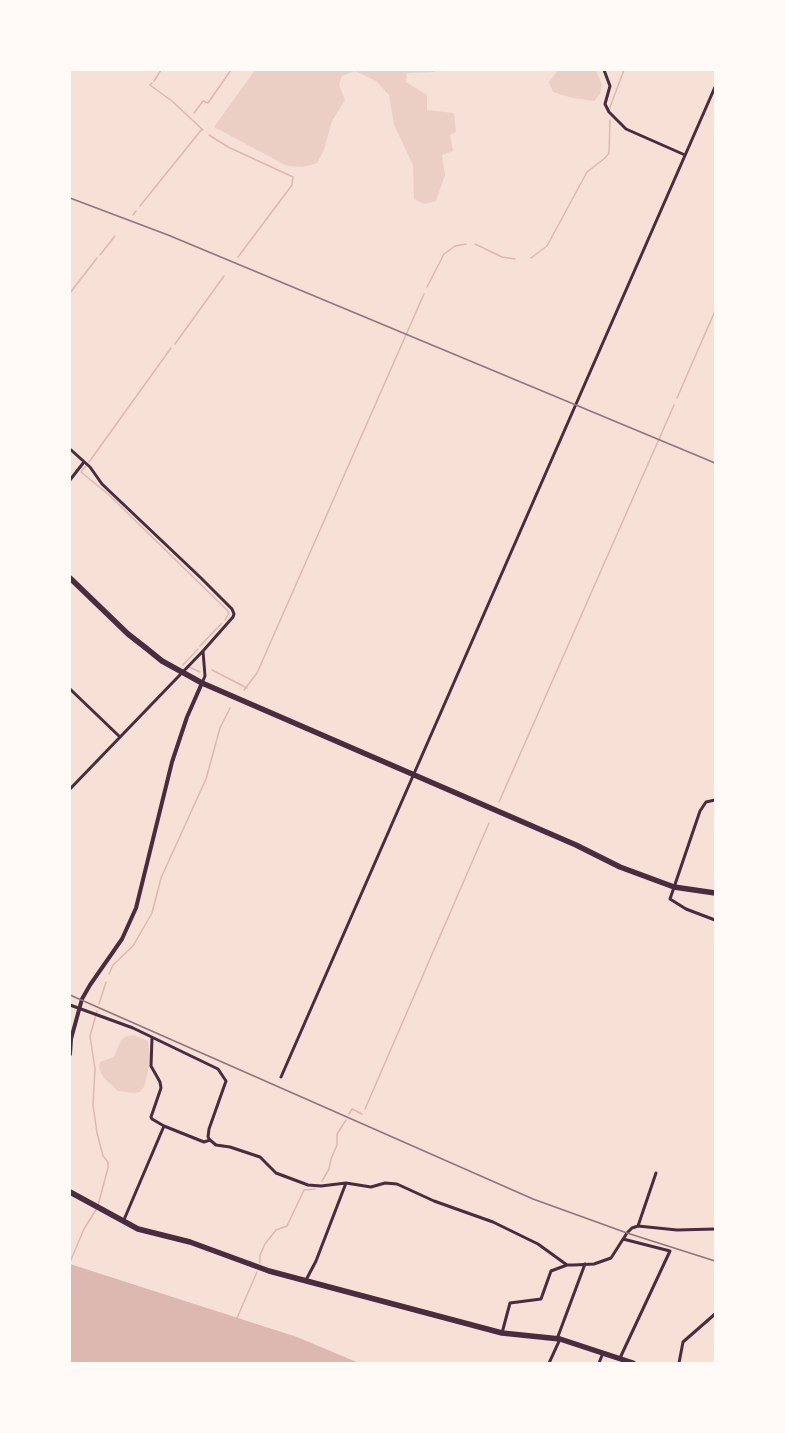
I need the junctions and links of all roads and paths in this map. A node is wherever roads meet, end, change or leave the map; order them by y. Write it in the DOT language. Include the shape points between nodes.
graph roads {
  1 [pos="604,70"];
  2 [pos="715,87"];
  3 [pos="685,155"];
  4 [pos="70,449"];
  5 [pos="84,462"];
  6 [pos="70,480"];
  7 [pos="70,578"];
  8 [pos="202,651"];
  9 [pos="181,672"];
  10 [pos="202,683"];
  11 [pos="70,689"];
  12 [pos="120,737"];
  13 [pos="413,774"];
  14 [pos="70,789"];
  15 [pos="715,800"];
  16 [pos="674,887"];
  17 [pos="715,893"];
  18 [pos="715,920"];
  19 [pos="70,1005"];
  20 [pos="79,1008"];
  21 [pos="152,1038"];
  22 [pos="70,1054"];
  23 [pos="281,1077"];
  24 [pos="164,1126"];
  25 [pos="210,1140"];
  26 [pos="656,1174"];
  27 [pos="346,1183"];
  28 [pos="70,1192"];
  29 [pos="123,1222"];
  30 [pos="638,1226"];
  31 [pos="715,1229"];
  32 [pos="623,1239"];
  33 [pos="586,1264"];
  34 [pos="567,1265"];
  35 [pos="306,1280"];
  36 [pos="715,1314"];
  37 [pos="502,1333"];
  38 [pos="559,1339"];
  39 [pos="603,1353"];
  40 [pos="620,1358"];
  41 [pos="549,1363"];
  42 [pos="599,1363"];
  43 [pos="633,1363"];
  44 [pos="679,1363"];
  1 -- 3 [label="street" via="610,86 605,104 609,112 626,129"];
  2 -- 3 [label="street"];
  3 -- 13 [label="street"];
  4 -- 5 [label="street"];
  5 -- 6 [label="street"];
  5 -- 8 [label="street" via="102,484 232,609 233,617"];
  7 -- 9 [label="highway" via="128,634 162,661"];
  8 -- 9 [label="street"];
  8 -- 10 [label="street" via="205,676"];
  9 -- 10 [label="highway"];
  9 -- 12 [label="street"];
  10 -- 13 [label="highway"];
  10 -- 20 [label="street" via="172,762 132,918 122,939 90,985"];
  11 -- 12 [label="street"];
  12 -- 14 [label="street"];
  13 -- 16 [label="highway" via="576,845 620,867"];
  13 -- 23 [label="street"];
  15 -- 16 [label="street" via="703,805"];
  16 -- 17 [label="highway"];
  16 -- 18 [label="street" via="670,899 686,909"];
  19 -- 20 [label="street"];
  20 -- 21 [label="street"];
  20 -- 22 [label="street"];
  21 -- 24 [label="street" via="151,1066 160,1082 160,1088 151,1117"];
  21 -- 25 [label="street" via="218,1069 224,1076 226,1086 209,1128"];
  24 -- 25 [label="street" via="204,1142"];
  24 -- 29 [label="street"];
  25 -- 27 [label="street" via="216,1145 260,1157 276,1173 308,1184 321,1186"];
  26 -- 30 [label="street"];
  27 -- 34 [label="street" via="371,1187 385,1183 396,1184 492,1222 538,1244"];
  27 -- 35 [label="street" via="316,1261"];
  28 -- 29 [label="highway"];
  29 -- 35 [label="highway" via="138,1229 190,1242 270,1271"];
  30 -- 31 [label="street" via="677,1230"];
  30 -- 32 [label="street" via="632,1228"];
  32 -- 33 [label="street" via="611,1258"];
  32 -- 40 [label="street" via="670,1251"];
  33 -- 34 [label="street"];
  33 -- 38 [label="street"];
  34 -- 37 [label="street" via="551,1271 541,1299 510,1303"];
  35 -- 37 [label="highway"];
  36 -- 44 [label="street" via="683,1342"];
  37 -- 38 [label="highway"];
  38 -- 39 [label="highway"];
  38 -- 41 [label="street"];
  39 -- 40 [label="highway"];
  39 -- 42 [label="street"];
  40 -- 43 [label="highway"];
}
